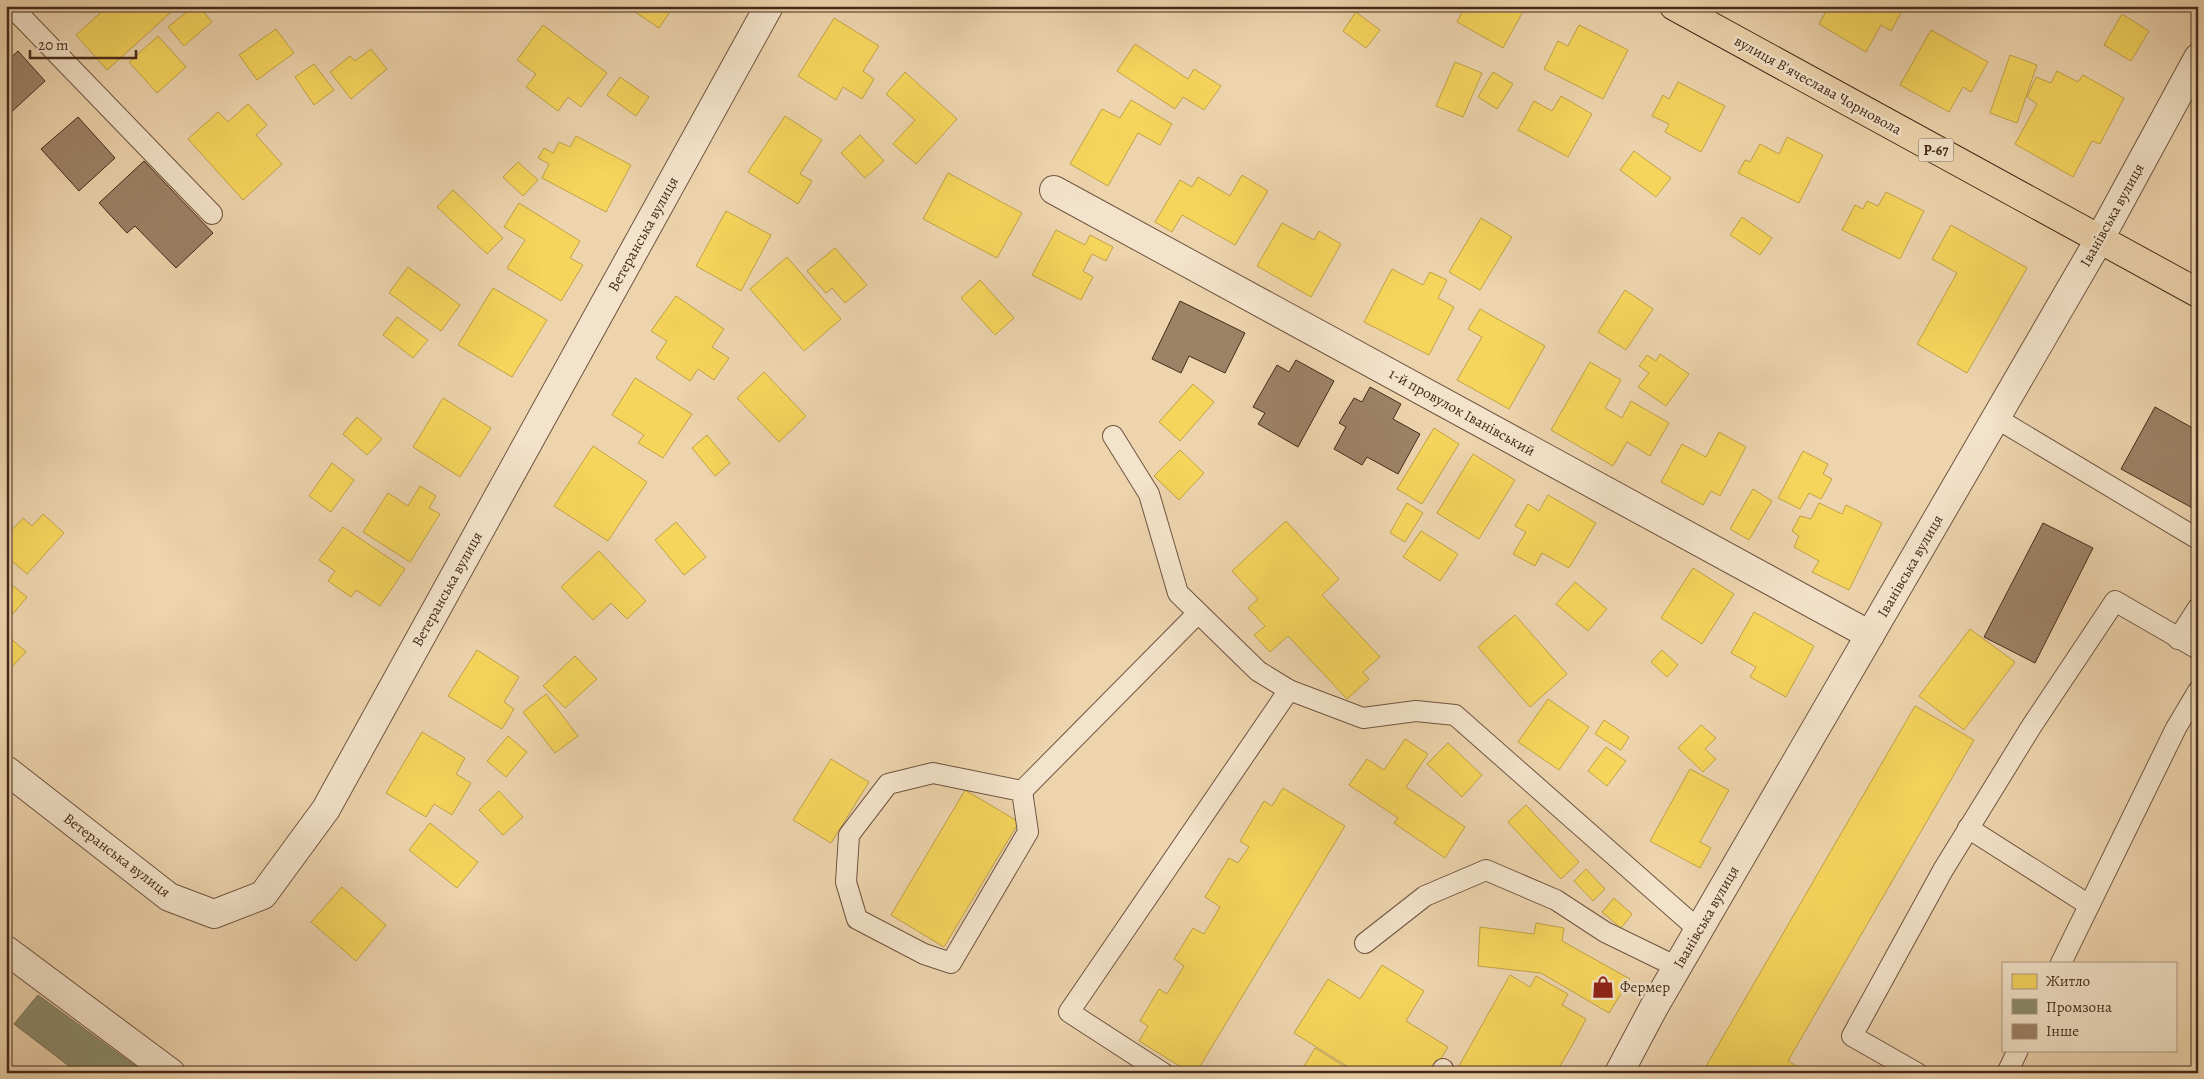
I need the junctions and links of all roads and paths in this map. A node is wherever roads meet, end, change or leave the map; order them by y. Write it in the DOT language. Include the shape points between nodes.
graph roads {
  1 [pos="11,6"];
  2 [pos="769,6"];
  3 [pos="1674,6"];
  4 [pos="2198,58"];
  5 [pos="1054,190"];
  6 [pos="212,214"];
  7 [pos="2099,240"];
  8 [pos="2198,293"];
  9 [pos="1996,418"];
  10 [pos="1113,436"];
  11 [pos="2198,539"];
  12 [pos="2198,608"];
  13 [pos="1198,613"];
  14 [pos="1870,635"];
  15 [pos="2178,638"];
  16 [pos="2198,648"];
  17 [pos="1289,690"];
  18 [pos="2198,690"];
  19 [pos="6,770"];
  20 [pos="1022,791"];
  21 [pos="1968,828"];
  22 [pos="2090,905"];
  23 [pos="1699,930"];
  24 [pos="1365,944"];
  25 [pos="6,950"];
  26 [pos="2062,962"];
  27 [pos="1677,967"];
  28 [pos="2017,1052"];
  29 [pos="172,1073"];
  30 [pos="1162,1073"];
  31 [pos="1619,1073"];
  32 [pos="1917,1073"];
  33 [pos="2007,1073"];
  1 -- 6 [label="lane"];
  2 -- 19 [label="street, Ветеранська вулиця" via="326,809 263,895 214,914 169,897"];
  3 -- 7 [label="main road, вулиця В'ячеслава Чорновола / Р-67"];
  4 -- 7 [label="street, Іванівська вулиця"];
  5 -- 14 [label="street, 1-й провулок Іванівський"];
  7 -- 8 [label="main road, вулиця В'ячеслава Чорновола / Р-67"];
  7 -- 9 [label="street, Іванівська вулиця"];
  9 -- 11 [label="lane"];
  9 -- 14 [label="street, Іванівська вулиця"];
  10 -- 13 [label="lane" via="1149,494 1178,593"];
  12 -- 15 [label="lane"];
  13 -- 17 [label="lane" via="1258,671"];
  13 -- 20 [label="lane"];
  14 -- 23 [label="street, Іванівська вулиця"];
  15 -- 16 [label="lane"];
  15 -- 21 [label="lane" via="2115,601 2031,726"];
  17 -- 23 [label="lane" via="1362,718 1416,711 1455,715"];
  17 -- 30 [label="lane" via="1069,1012"];
  18 -- 22 [label="lane" via="2176,728"];
  20 -- 20 [label="lane" via="933,773 888,784 849,834 846,882 857,919 924,954 951,963 1028,832"];
  21 -- 22 [label="lane"];
  21 -- 32 [label="lane" via="1852,1036"];
  22 -- 26 [label="lane"];
  23 -- 27 [label="street, Іванівська вулиця"];
  24 -- 27 [label="lane" via="1425,896 1486,870 1556,900 1606,932"];
  25 -- 29 [label="street"];
  27 -- 31 [label="street, Іванівська вулиця"];
  28 -- 33 [label="lane"];
}
